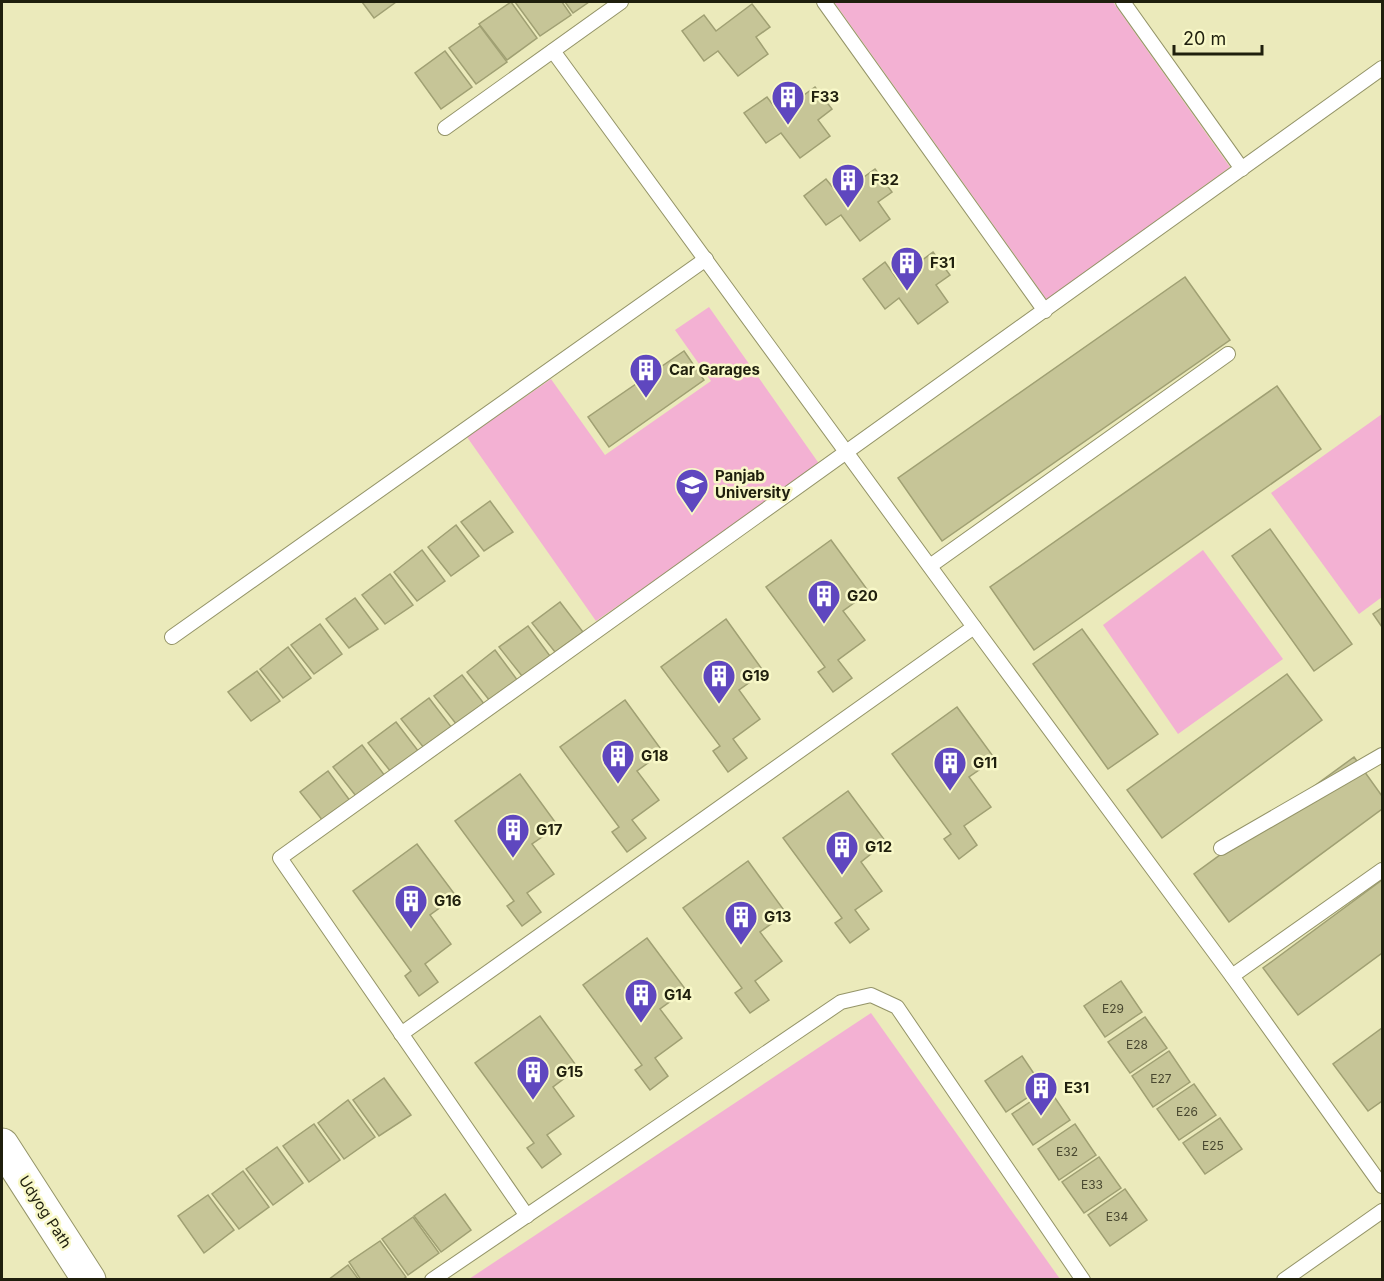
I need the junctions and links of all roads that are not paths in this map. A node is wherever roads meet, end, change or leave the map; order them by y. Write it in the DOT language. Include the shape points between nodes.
graph roads {
  1 [pos="621,2"];
  2 [pos="824,2"];
  3 [pos="1123,2"];
  4 [pos="553,51"];
  5 [pos="1383,68"];
  6 [pos="445,128"];
  7 [pos="1242,169"];
  8 [pos="706,259"];
  9 [pos="1045,311"];
  10 [pos="1228,354"];
  11 [pos="847,452"];
  12 [pos="930,566"];
  13 [pos="974,627"];
  14 [pos="172,637"];
  15 [pos="1383,755"];
  16 [pos="1221,848"];
  17 [pos="1383,870"];
  18 [pos="1232,976"];
  19 [pos="401,1034"];
  20 [pos="2,1145"];
  21 [pos="1383,1186"];
  22 [pos="1383,1211"];
  23 [pos="527,1216"];
  24 [pos="89,1280"];
  25 [pos="432,1280"];
  26 [pos="1083,1280"];
  27 [pos="1284,1280"];
  1 -- 4 [label="lane"];
  2 -- 9 [label="lane"];
  3 -- 7 [label="lane"];
  4 -- 6 [label="lane"];
  4 -- 8 [label="lane"];
  5 -- 7 [label="lane"];
  7 -- 9 [label="lane"];
  8 -- 11 [label="lane"];
  8 -- 14 [label="lane"];
  9 -- 11 [label="lane"];
  10 -- 12 [label="lane"];
  11 -- 12 [label="lane"];
  11 -- 19 [label="lane" via="280,858"];
  12 -- 13 [label="lane"];
  13 -- 18 [label="lane"];
  13 -- 19 [label="lane"];
  15 -- 16 [label="lane"];
  17 -- 18 [label="lane"];
  18 -- 21 [label="lane"];
  19 -- 23 [label="lane"];
  20 -- 24 [label="street, Udyog Path"];
  22 -- 27 [label="lane"];
  23 -- 25 [label="lane"];
  23 -- 26 [label="lane" via="841,1002 871,995 897,1007"];
}
